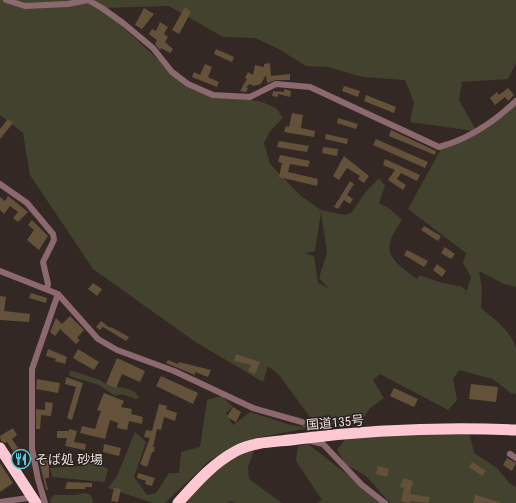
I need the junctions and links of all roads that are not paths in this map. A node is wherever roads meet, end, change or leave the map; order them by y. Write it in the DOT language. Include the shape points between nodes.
graph roads {
  1 [pos="6,0"];
  2 [pos="516,101"];
  3 [pos="0,184"];
  4 [pos="0,271"];
  5 [pos="46,289"];
  6 [pos="58,294"];
  7 [pos="302,422"];
  8 [pos="516,430"];
  9 [pos="303,438"];
  10 [pos="0,448"];
  11 [pos="510,454"];
  12 [pos="516,458"];
  13 [pos="33,499"];
  14 [pos="17,501"];
  15 [pos="0,502"];
  16 [pos="45,503"];
  17 [pos="178,503"];
  18 [pos="385,503"];
  1 -- 2 [label="street" via="25,6 68,4 88,0 153,48 172,72 188,84 213,95 246,98 276,84 304,86 439,148 491,123"];
  3 -- 5 [label="street" via="27,203 53,234 54,240 43,262 48,284"];
  4 -- 5 [label="street"];
  5 -- 6 [label="street"];
  6 -- 7 [label="street" via="98,338 117,350 174,371 253,408"];
  6 -- 16 [label="street" via="32,368 32,449"];
  8 -- 9 [label="highway, 国道135号" via="481,428 346,433"];
  9 -- 17 [label="highway, 国道135号" via="256,444 237,450 210,468"];
  9 -- 18 [label="street" via="323,444 362,485"];
  10 -- 13 [label="highway"];
  11 -- 12 [label="street"];
  13 -- 14 [label="street"];
  14 -- 15 [label="street"];
}
